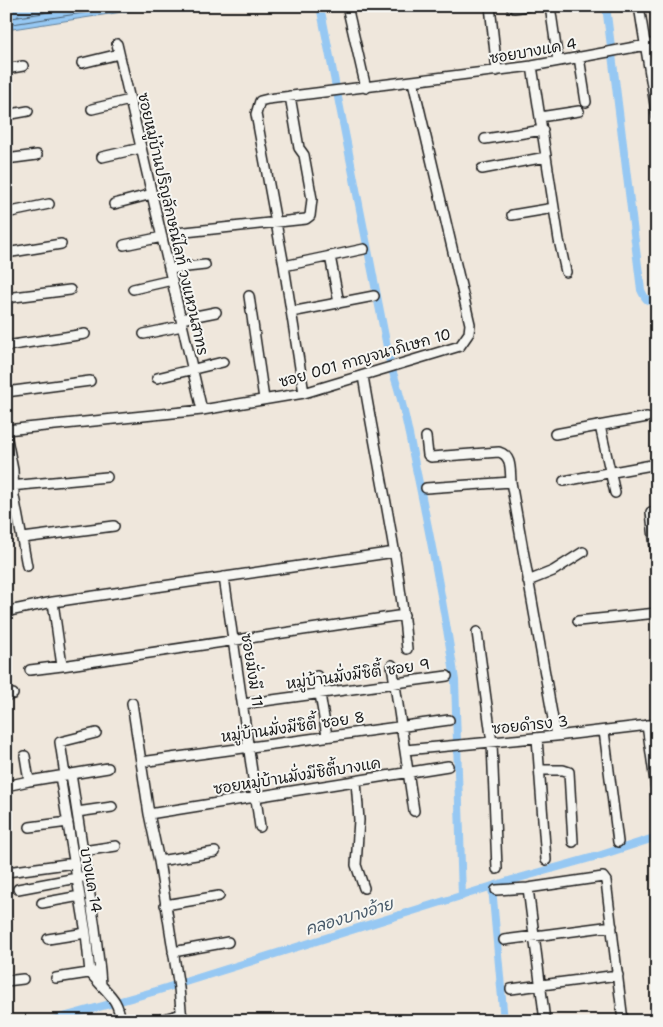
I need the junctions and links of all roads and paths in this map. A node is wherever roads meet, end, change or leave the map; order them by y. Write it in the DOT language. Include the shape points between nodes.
graph roads {
  1 [pos="348,6"];
  2 [pos="490,6"];
  3 [pos="511,6"];
  4 [pos="528,6"];
  5 [pos="550,6"];
  6 [pos="639,6"];
  7 [pos="657,43"];
  8 [pos="117,44"];
  9 [pos="646,45"];
  10 [pos="119,54"];
  11 [pos="579,57"];
  12 [pos="558,61"];
  13 [pos="82,63"];
  14 [pos="23,66"];
  15 [pos="532,66"];
  16 [pos="6,69"];
  17 [pos="497,71"];
  18 [pos="413,82"];
  19 [pos="366,88"];
  20 [pos="290,96"];
  21 [pos="130,100"];
  22 [pos="586,102"];
  23 [pos="92,109"];
  24 [pos="579,110"];
  25 [pos="28,111"];
  26 [pos="6,115"];
  27 [pos="540,117"];
  28 [pos="657,117"];
  29 [pos="543,130"];
  30 [pos="484,138"];
  31 [pos="141,148"];
  32 [pos="37,155"];
  33 [pos="102,157"];
  34 [pos="546,157"];
  35 [pos="6,159"];
  36 [pos="482,169"];
  37 [pos="152,194"];
  38 [pos="49,204"];
  39 [pos="114,204"];
  40 [pos="554,208"];
  41 [pos="6,213"];
  42 [pos="512,215"];
  43 [pos="275,224"];
  44 [pos="176,233"];
  45 [pos="162,237"];
  46 [pos="60,244"];
  47 [pos="124,245"];
  48 [pos="364,249"];
  49 [pos="6,253"];
  50 [pos="330,256"];
  51 [pos="205,265"];
  52 [pos="284,266"];
  53 [pos="169,269"];
  54 [pos="566,272"];
  55 [pos="172,280"];
  56 [pos="133,289"];
  57 [pos="70,290"];
  58 [pos="249,296"];
  59 [pos="374,296"];
  60 [pos="6,298"];
  61 [pos="339,303"];
  62 [pos="216,312"];
  63 [pos="291,312"];
  64 [pos="182,322"];
  65 [pos="85,334"];
  66 [pos="144,334"];
  67 [pos="6,346"];
  68 [pos="223,362"];
  69 [pos="192,368"];
  70 [pos="363,376"];
  71 [pos="157,378"];
  72 [pos="90,381"];
  73 [pos="6,392"];
  74 [pos="304,393"];
  75 [pos="264,399"];
  76 [pos="202,410"];
  77 [pos="647,418"];
  78 [pos="600,426"];
  79 [pos="6,430"];
  80 [pos="6,434"];
  81 [pos="555,434"];
  82 [pos="426,437"];
  83 [pos="657,464"];
  84 [pos="610,472"];
  85 [pos="106,477"];
  86 [pos="10,478"];
  87 [pos="564,481"];
  88 [pos="511,482"];
  89 [pos="426,488"];
  90 [pos="615,493"];
  91 [pos="651,512"];
  92 [pos="114,526"];
  93 [pos="23,538"];
  94 [pos="395,552"];
  95 [pos="583,552"];
  96 [pos="657,564"];
  97 [pos="27,566"];
  98 [pos="224,577"];
  99 [pos="528,581"];
  100 [pos="53,602"];
  101 [pos="9,611"];
  102 [pos="657,613"];
  103 [pos="404,616"];
  104 [pos="578,621"];
  105 [pos="477,632"];
  106 [pos="233,640"];
  107 [pos="407,649"];
  108 [pos="392,665"];
  109 [pos="62,666"];
  110 [pos="30,670"];
  111 [pos="317,676"];
  112 [pos="447,676"];
  113 [pos="395,683"];
  114 [pos="320,694"];
  115 [pos="132,703"];
  116 [pos="243,704"];
  117 [pos="449,720"];
  118 [pos="657,724"];
  119 [pos="647,725"];
  120 [pos="400,726"];
  121 [pos="604,731"];
  122 [pos="96,733"];
  123 [pos="328,736"];
  124 [pos="556,736"];
  125 [pos="537,738"];
  126 [pos="492,742"];
  127 [pos="250,748"];
  128 [pos="405,750"];
  129 [pos="25,756"];
  130 [pos="141,762"];
  131 [pos="448,766"];
  132 [pos="108,768"];
  133 [pos="539,770"];
  134 [pos="408,773"];
  135 [pos="65,775"];
  136 [pos="29,780"];
  137 [pos="356,781"];
  138 [pos="6,786"];
  139 [pos="657,796"];
  140 [pos="256,797"];
  141 [pos="112,807"];
  142 [pos="414,811"];
  143 [pos="77,812"];
  144 [pos="149,814"];
  145 [pos="68,822"];
  146 [pos="260,826"];
  147 [pos="30,827"];
  148 [pos="573,842"];
  149 [pos="618,842"];
  150 [pos="116,846"];
  151 [pos="83,851"];
  152 [pos="215,852"];
  153 [pos="546,860"];
  154 [pos="159,862"];
  155 [pos="74,863"];
  156 [pos="6,865"];
  157 [pos="498,869"];
  158 [pos="86,876"];
  159 [pos="77,878"];
  160 [pos="364,888"];
  161 [pos="528,888"];
  162 [pos="18,889"];
  163 [pos="496,890"];
  164 [pos="80,896"];
  165 [pos="219,896"];
  166 [pos="42,903"];
  167 [pos="165,905"];
  168 [pos="612,926"];
  169 [pos="89,930"];
  170 [pos="535,936"];
  171 [pos="48,939"];
  172 [pos="504,940"];
  173 [pos="228,942"];
  174 [pos="173,952"];
  175 [pos="100,971"];
  176 [pos="90,972"];
  177 [pos="618,975"];
  178 [pos="56,978"];
  179 [pos="23,979"];
  180 [pos="6,981"];
  181 [pos="101,985"];
  182 [pos="541,985"];
  183 [pos="511,989"];
  184 [pos="182,1017"];
  185 [pos="121,1021"];
  186 [pos="156,1021"];
  187 [pos="545,1021"];
  188 [pos="623,1021"];
  1 -- 19 [label="street"];
  2 -- 17 [label="street"];
  3 -- 4 [label="street"];
  5 -- 12 [label="street"];
  6 -- 9 [label="street"];
  7 -- 9 [label="street, ซอยบางแค 4"];
  8 -- 10 [label="street, ซอยหมู่บ้านปริญลักษณ์ไลท์ วงแหวนสาทร"];
  9 -- 11 [label="street, ซอยบางแค 4"];
  9 -- 28 [label="street"];
  10 -- 13 [label="street"];
  10 -- 21 [label="street, ซอยหมู่บ้านปริญลักษณ์ไลท์ วงแหวนสาทร"];
  11 -- 12 [label="street, ซอยบางแค 4"];
  11 -- 22 [label="street"];
  12 -- 15 [label="street, ซอยบางแค 4"];
  14 -- 16 [label="street"];
  15 -- 17 [label="street, ซอยบางแค 4"];
  15 -- 27 [label="street"];
  17 -- 18 [label="street, ซอยบางแค 4"];
  18 -- 19 [label="street, ซอยบางแค 4"];
  18 -- 70 [label="street, ซอย 001 กาญจนาภิเษก 10" via="470,324 469,333 460,346"];
  19 -- 20 [label="street, ซอยบางแค 4"];
  20 -- 43 [label="street, ซอยบางแค 4" via="260,101 256,114"];
  20 -- 43 [label="street" via="299,148 304,155 312,210 306,220"];
  21 -- 23 [label="street"];
  21 -- 31 [label="street, ซอยหมู่บ้านปริญลักษณ์ไลท์ วงแหวนสาทร"];
  24 -- 27 [label="street"];
  25 -- 26 [label="street"];
  27 -- 29 [label="street"];
  29 -- 30 [label="street"];
  29 -- 34 [label="street"];
  31 -- 33 [label="street"];
  31 -- 37 [label="street, ซอยหมู่บ้านปริญลักษณ์ไลท์ วงแหวนสาทร"];
  32 -- 35 [label="street"];
  34 -- 36 [label="street"];
  34 -- 40 [label="street"];
  37 -- 39 [label="street"];
  37 -- 45 [label="street, ซอยหมู่บ้านปริญลักษณ์ไลท์ วงแหวนสาทร"];
  38 -- 41 [label="street"];
  40 -- 42 [label="street"];
  40 -- 54 [label="street"];
  43 -- 44 [label="street"];
  43 -- 52 [label="street"];
  45 -- 47 [label="street"];
  45 -- 53 [label="street, ซอยหมู่บ้านปริญลักษณ์ไลท์ วงแหวนสาทร"];
  46 -- 49 [label="street"];
  48 -- 50 [label="street"];
  50 -- 52 [label="street"];
  50 -- 61 [label="street"];
  51 -- 53 [label="street"];
  52 -- 63 [label="street"];
  53 -- 55 [label="street, ซอยหมู่บ้านปริญลักษณ์ไลท์ วงแหวนสาทร"];
  55 -- 56 [label="street"];
  55 -- 64 [label="street, ซอยหมู่บ้านปริญลักษณ์ไลท์ วงแหวนสาทร"];
  57 -- 60 [label="street"];
  58 -- 75 [label="street"];
  59 -- 61 [label="street"];
  61 -- 63 [label="street"];
  62 -- 64 [label="street"];
  63 -- 74 [label="street"];
  64 -- 66 [label="street"];
  64 -- 69 [label="street, ซอยหมู่บ้านปริญลักษณ์ไลท์ วงแหวนสาทร"];
  65 -- 67 [label="street"];
  68 -- 69 [label="street"];
  69 -- 71 [label="street"];
  69 -- 76 [label="street, ซอยหมู่บ้านปริญลักษณ์ไลท์ วงแหวนสาทร"];
  70 -- 74 [label="street, ซอย 001 กาญจนาภิเษก 10"];
  70 -- 94 [label="street"];
  72 -- 73 [label="street"];
  74 -- 75 [label="street, ซอย 001 กาญจนาภิเษก 10"];
  75 -- 76 [label="street, ซอย 001 กาญจนาภิเษก 10"];
  76 -- 79 [label="street, ซอย 001 กาญจนาภิเษก 10"];
  77 -- 78 [label="street"];
  78 -- 81 [label="street"];
  78 -- 84 [label="street"];
  80 -- 86 [label="street"];
  82 -- 88 [label="street" via="431,457 505,454 509,459"];
  83 -- 84 [label="street"];
  84 -- 87 [label="street"];
  84 -- 90 [label="street"];
  85 -- 86 [label="street"];
  86 -- 93 [label="street"];
  88 -- 89 [label="street"];
  88 -- 99 [label="street"];
  91 -- 96 [label="street"];
  92 -- 93 [label="street"];
  93 -- 97 [label="street"];
  94 -- 98 [label="street"];
  94 -- 103 [label="street"];
  95 -- 99 [label="street" via="553,571"];
  98 -- 100 [label="street"];
  98 -- 106 [label="street, ซอยมั่งมี 11"];
  99 -- 124 [label="street"];
  100 -- 101 [label="street"];
  100 -- 109 [label="street"];
  102 -- 104 [label="street"];
  103 -- 106 [label="street"];
  103 -- 107 [label="street"];
  105 -- 126 [label="street"];
  106 -- 109 [label="street"];
  106 -- 116 [label="street, ซอยมั่งมี 11"];
  108 -- 113 [label="street"];
  109 -- 110 [label="street"];
  111 -- 114 [label="street"];
  112 -- 113 [label="street, หมู่บ้านมั่งมีซิตี้ ซอย 9"];
  113 -- 114 [label="street, หมู่บ้านมั่งมีซิตี้ ซอย 9"];
  113 -- 120 [label="street"];
  114 -- 116 [label="street, หมู่บ้านมั่งมีซิตี้ ซอย 9"];
  114 -- 123 [label="street"];
  115 -- 130 [label="street"];
  116 -- 127 [label="street, ซอยมั่งมี 11"];
  117 -- 120 [label="street, หมู่บ้านมั่งมีซิตี้ ซอย 8"];
  118 -- 119 [label="street, ซอยดำรง 3"];
  119 -- 121 [label="street, ซอยดำรง 3"];
  119 -- 139 [label="street"];
  120 -- 123 [label="street, หมู่บ้านมั่งมีซิตี้ ซอย 8"];
  120 -- 128 [label="street"];
  121 -- 124 [label="street, ซอยดำรง 3"];
  121 -- 149 [label="street"];
  122 -- 135 [label="street" via="60,742"];
  123 -- 127 [label="street, หมู่บ้านมั่งมีซิตี้ ซอย 8"];
  124 -- 125 [label="street, ซอยดำรง 3"];
  125 -- 126 [label="street, ซอยดำรง 3"];
  125 -- 133 [label="street"];
  126 -- 128 [label="street, ซอยดำรง 3"];
  126 -- 157 [label="street"];
  127 -- 130 [label="street, หมู่บ้านมั่งมีซิตี้ ซอย 8"];
  127 -- 140 [label="street, ซอยมั่งมี 11"];
  128 -- 134 [label="street"];
  129 -- 136 [label="street"];
  130 -- 144 [label="street"];
  131 -- 134 [label="street, ซอยหมู่บ้านมั่งมีซิตี้บางแค"];
  132 -- 135 [label="street"];
  133 -- 148 [label="street" via="569,772"];
  133 -- 153 [label="street"];
  134 -- 137 [label="street, ซอยหมู่บ้านมั่งมีซิตี้บางแค"];
  134 -- 142 [label="street"];
  135 -- 136 [label="street"];
  135 -- 143 [label="street, บางแค 14"];
  135 -- 145 [label="street, บางแค 14"];
  136 -- 138 [label="street"];
  137 -- 140 [label="street, ซอยหมู่บ้านมั่งมีซิตี้บางแค"];
  137 -- 160 [label="street" via="359,820 356,865"];
  140 -- 144 [label="street, ซอยหมู่บ้านมั่งมีซิตี้บางแค"];
  140 -- 146 [label="street, ซอยมั่งมี 11"];
  141 -- 143 [label="street"];
  143 -- 151 [label="street, บางแค 14"];
  144 -- 154 [label="street"];
  145 -- 147 [label="street"];
  145 -- 155 [label="street, บางแค 14"];
  150 -- 151 [label="street"];
  151 -- 158 [label="street, บางแค 14"];
  152 -- 154 [label="street"];
  154 -- 167 [label="street"];
  155 -- 156 [label="street" via="8,872"];
  155 -- 159 [label="street, บางแค 14"];
  158 -- 159 [label="street"];
  158 -- 169 [label="street, บางแค 14"];
  159 -- 162 [label="street"];
  159 -- 164 [label="street, บางแค 14"];
  161 -- 163 [label="street"];
  161 -- 168 [label="street" via="603,877"];
  161 -- 170 [label="street"];
  164 -- 166 [label="street"];
  164 -- 169 [label="street, บางแค 14"];
  165 -- 167 [label="street"];
  167 -- 174 [label="street"];
  168 -- 170 [label="street"];
  168 -- 177 [label="street"];
  169 -- 171 [label="street"];
  169 -- 175 [label="street, บางแค 14"];
  169 -- 176 [label="street, บางแค 14"];
  170 -- 172 [label="street"];
  170 -- 182 [label="street"];
  173 -- 174 [label="street"];
  174 -- 184 [label="street"];
  175 -- 176 [label="street"];
  175 -- 181 [label="street, บางแค 14"];
  176 -- 178 [label="street"];
  176 -- 181 [label="street"];
  177 -- 182 [label="street"];
  177 -- 188 [label="street"];
  179 -- 180 [label="street"];
  181 -- 185 [label="street" via="114,998"];
  182 -- 183 [label="street"];
  182 -- 187 [label="street"];
  184 -- 186 [label="street"];
}
